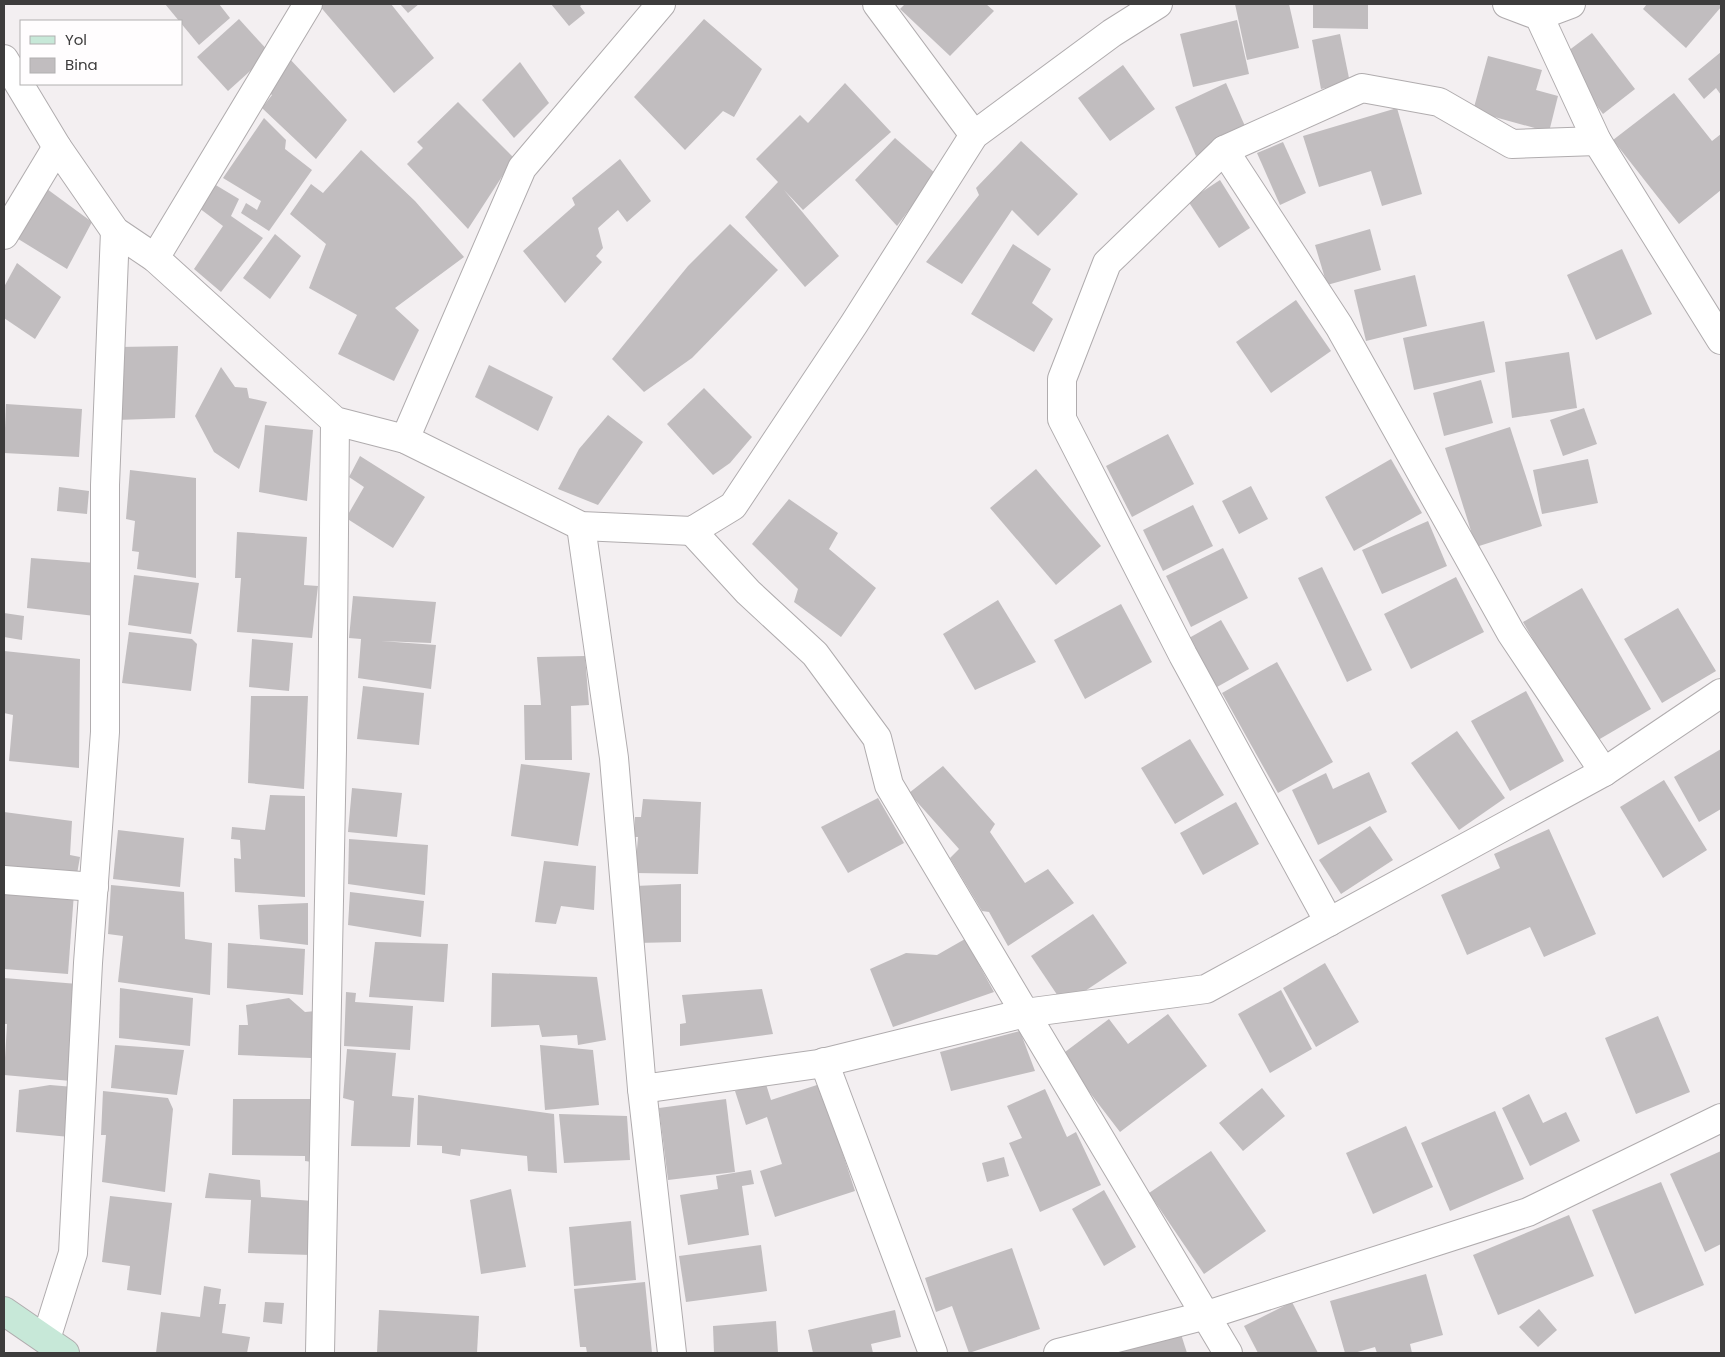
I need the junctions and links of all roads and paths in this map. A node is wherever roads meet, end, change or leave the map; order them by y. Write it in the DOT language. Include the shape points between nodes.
graph roads {
  1 [pos="308,4"];
  2 [pos="661,4"];
  3 [pos="877,4"];
  4 [pos="1158,4"];
  5 [pos="1507,4"];
  6 [pos="1571,4"];
  7 [pos="1539,16"];
  8 [pos="4,58"];
  9 [pos="20,85"];
  10 [pos="20,85"];
  11 [pos="974,136"];
  12 [pos="1597,140"];
  13 [pos="57,147"];
  14 [pos="1224,150"];
  15 [pos="115,231"];
  16 [pos="4,235"];
  17 [pos="155,258"];
  18 [pos="1721,340"];
  19 [pos="335,422"];
  20 [pos="405,439"];
  21 [pos="581,526"];
  22 [pos="692,531"];
  23 [pos="1721,694"];
  24 [pos="1604,772"];
  25 [pos="4,880"];
  26 [pos="94,887"];
  27 [pos="1329,922"];
  28 [pos="1025,1013"];
  29 [pos="824,1062"];
  30 [pos="642,1089"];
  31 [pos="1721,1118"];
  32 [pos="4,1311"];
  33 [pos="1207,1315"];
  34 [pos="55,1346"];
  35 [pos="320,1353"];
  36 [pos="672,1353"];
  37 [pos="933,1353"];
  38 [pos="1058,1353"];
  39 [pos="1228,1353"];
  1 -- 17 [label="street"];
  2 -- 20 [label="street" via="522,168"];
  3 -- 11 [label="street"];
  4 -- 11 [label="street" via="1112,33"];
  5 -- 7 [label="street"];
  6 -- 7 [label="street"];
  7 -- 12 [label="street"];
  8 -- 10 [label="street"];
  9 -- 13 [label="street"];
  11 -- 22 [label="street" via="733,506"];
  12 -- 14 [label="street" via="1512,144 1439,102 1362,88"];
  12 -- 18 [label="street"];
  13 -- 15 [label="street"];
  13 -- 16 [label="street"];
  14 -- 24 [label="street" via="1339,326 1511,633"];
  14 -- 27 [label="street" via="1107,263 1062,379 1062,420 1183,655"];
  15 -- 17 [label="street"];
  15 -- 26 [label="street" via="105,485 105,732"];
  17 -- 19 [label="street"];
  19 -- 20 [label="street"];
  19 -- 35 [label="street"];
  20 -- 21 [label="street"];
  21 -- 22 [label="street"];
  21 -- 30 [label="street" via="614,758"];
  22 -- 28 [label="street" via="748,592 815,654 877,738 889,785"];
  23 -- 24 [label="street"];
  24 -- 27 [label="street"];
  25 -- 26 [label="street"];
  26 -- 34 [label="street" via="73,1253"];
  27 -- 28 [label="street" via="1206,989"];
  28 -- 29 [label="street"];
  28 -- 33 [label="street"];
  29 -- 30 [label="street"];
  29 -- 37 [label="street"];
  30 -- 36 [label="street"];
  31 -- 33 [label="street" via="1528,1212"];
  32 -- 34 [label="street"];
  33 -- 38 [label="street"];
  33 -- 39 [label="street"];
}
